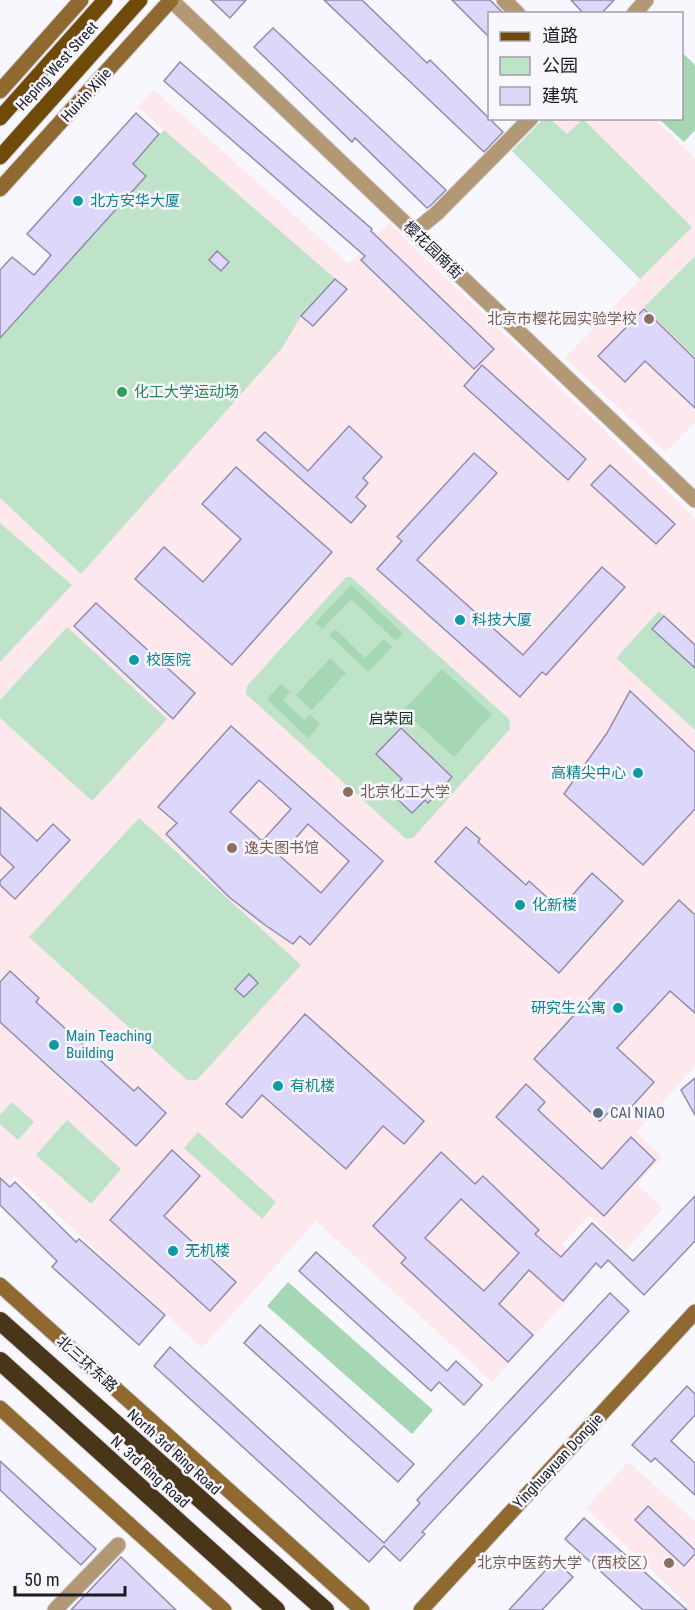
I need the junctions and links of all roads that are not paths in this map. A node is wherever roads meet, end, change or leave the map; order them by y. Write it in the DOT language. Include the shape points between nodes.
graph roads {
  1 [pos="81,0"];
  2 [pos="105,0"];
  3 [pos="140,0"];
  4 [pos="171,0"];
  5 [pos="504,0"];
  6 [pos="646,0"];
  7 [pos="516,12"];
  8 [pos="636,12"];
  9 [pos="0,91"];
  10 [pos="0,118"];
  11 [pos="529,120"];
  12 [pos="0,157"];
  13 [pos="0,189"];
  14 [pos="414,232"];
  15 [pos="695,500"];
  16 [pos="0,1285"];
  17 [pos="695,1312"];
  18 [pos="0,1321"];
  19 [pos="0,1361"];
  20 [pos="0,1408"];
  21 [pos="118,1545"];
  22 [pos="55,1610"];
  23 [pos="224,1610"];
  24 [pos="276,1610"];
  25 [pos="325,1610"];
  26 [pos="362,1610"];
  27 [pos="421,1610"];
  1 -- 9 [label="street"];
  2 -- 10 [label="main road, Heping West Street"];
  3 -- 12 [label="main road, Heping West Street"];
  4 -- 13 [label="street, Huixin Xijie"];
  4 -- 14 [label="street, 樱花园南街"];
  5 -- 7 [label="street"];
  6 -- 8 [label="street"];
  11 -- 14 [label="street"];
  14 -- 15 [label="street, 樱花园南街"];
  16 -- 26 [label="street, 北三环东路"];
  17 -- 27 [label="street, Yinghuayuan Dongjie"];
  18 -- 25 [label="highway, North 3rd Ring Road"];
  19 -- 24 [label="highway, N. 3rd Ring Road"];
  20 -- 23 [label="street"];
  21 -- 22 [label="street"];
}
